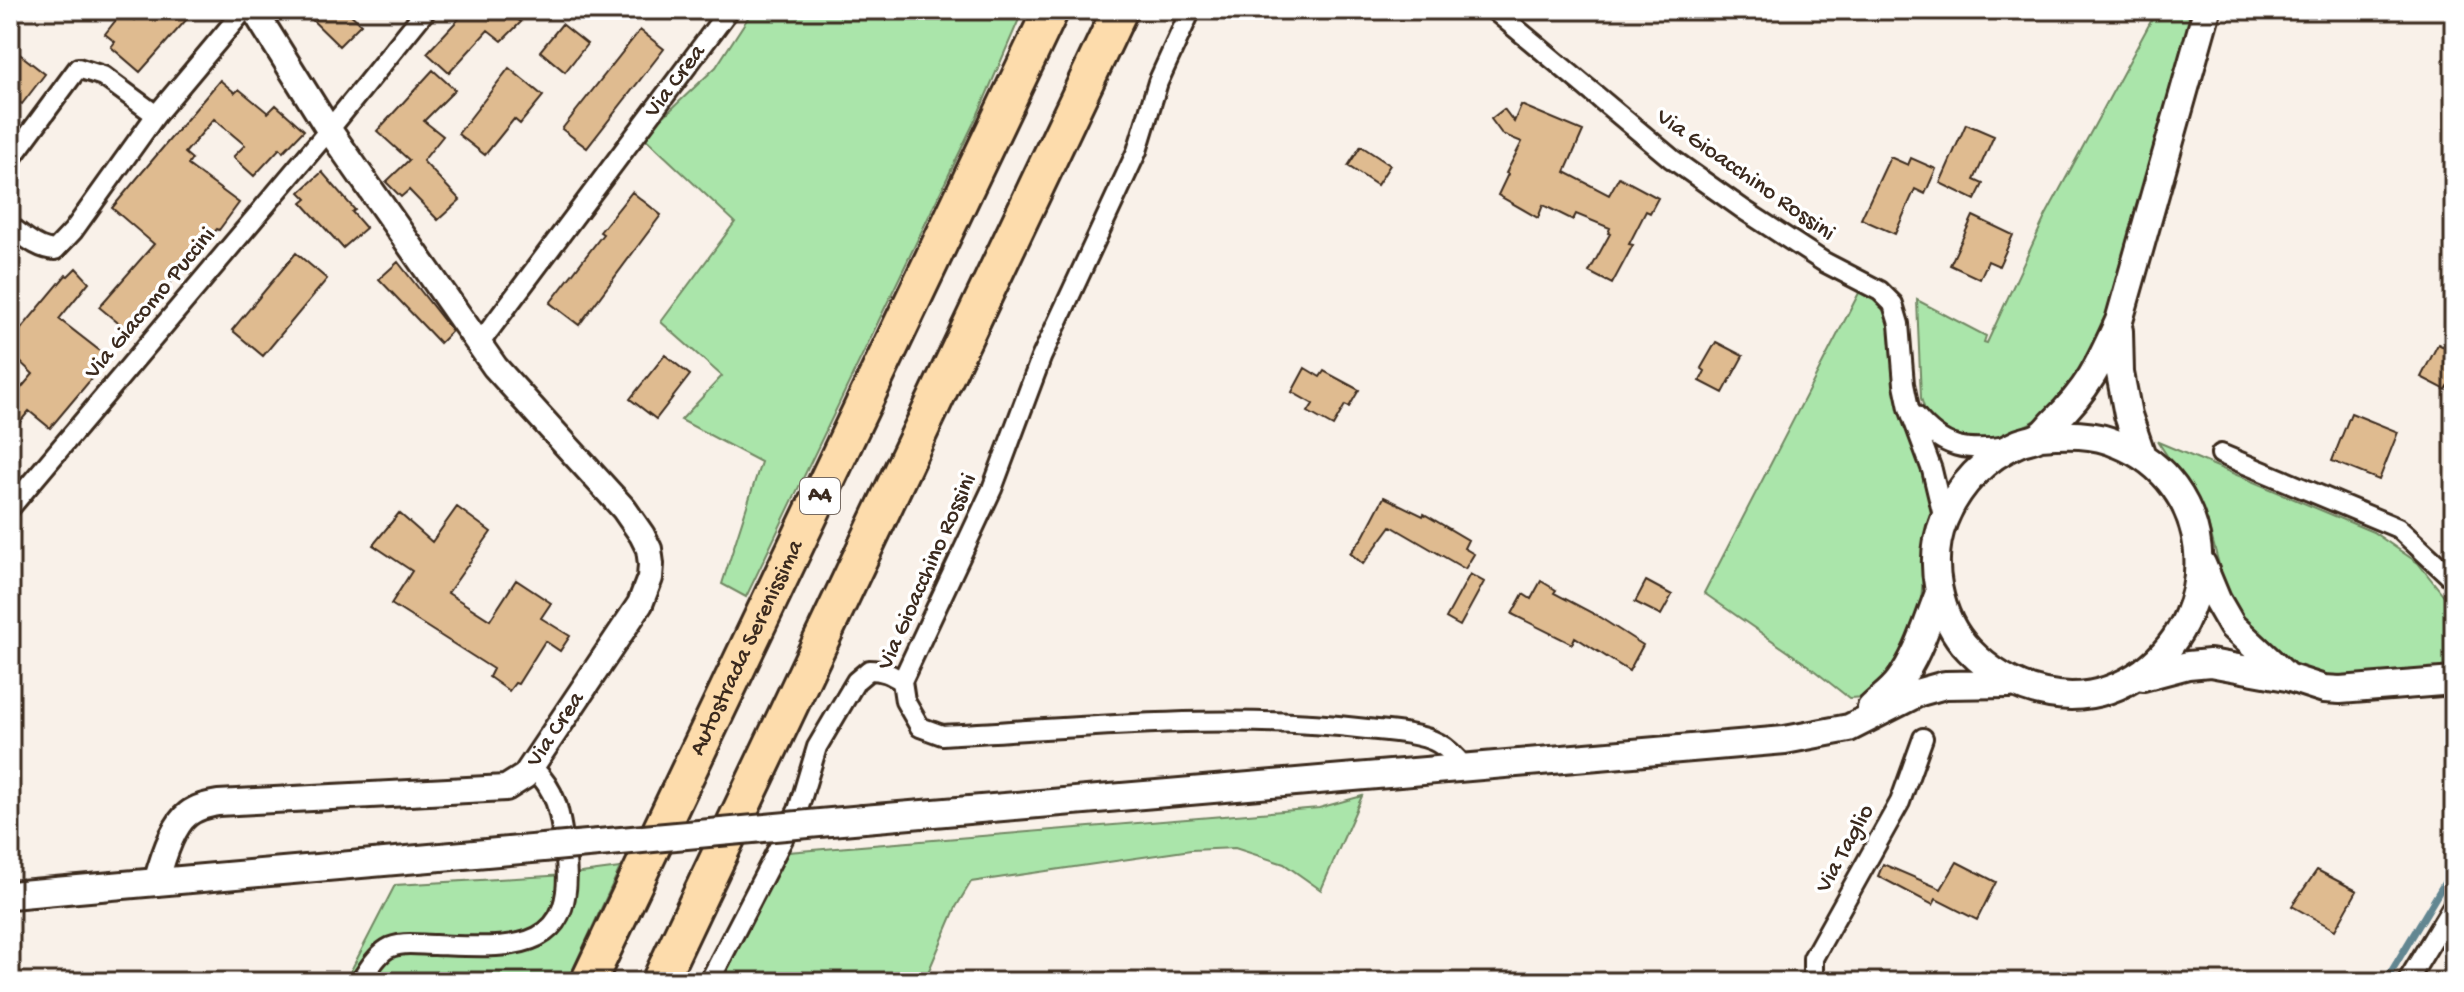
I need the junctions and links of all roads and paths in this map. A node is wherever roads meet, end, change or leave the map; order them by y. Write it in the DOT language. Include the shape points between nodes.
graph roads {
  1 [pos="244,10"];
  2 [pos="254,10"];
  3 [pos="426,10"];
  4 [pos="729,10"];
  5 [pos="1051,10"];
  6 [pos="1120,10"];
  7 [pos="1143,10"];
  8 [pos="1191,10"];
  9 [pos="1494,10"];
  10 [pos="2207,10"];
  11 [pos="156,115"];
  12 [pos="329,130"];
  13 [pos="10,160"];
  14 [pos="10,226"];
  15 [pos="2119,321"];
  16 [pos="479,344"];
  17 [pos="1909,408"];
  18 [pos="2029,440"];
  19 [pos="2221,454"];
  20 [pos="2142,456"];
  21 [pos="10,508"];
  22 [pos="1944,520"];
  23 [pos="2199,557"];
  24 [pos="2454,580"];
  25 [pos="1939,593"];
  26 [pos="2287,677"];
  27 [pos="2131,680"];
  28 [pos="902,681"];
  29 [pos="2454,681"];
  30 [pos="2013,684"];
  31 [pos="1849,728"];
  32 [pos="1923,738"];
  33 [pos="1464,767"];
  34 [pos="533,768"];
  35 [pos="156,883"];
  36 [pos="10,895"];
  37 [pos="2452,912"];
  38 [pos="681,935"];
  39 [pos="360,982"];
  40 [pos="588,982"];
  41 [pos="659,982"];
  42 [pos="709,982"];
  43 [pos="1816,982"];
  44 [pos="2407,982"];
  1 -- 11 [label="street"];
  2 -- 12 [label="street, Via Crea"];
  3 -- 12 [label="street"];
  4 -- 16 [label="street, Via Crea"];
  5 -- 40 [label="highway, Autostrada Serenissima / A4"];
  6 -- 38 [label="highway"];
  7 -- 38 [label="highway" via="774,778"];
  8 -- 28 [label="street, Via Gioacchino Rossini" via="1158,82 1137,151 1041,358 992,489"];
  9 -- 17 [label="street, Via Gioacchino Rossini" via="1672,159 1824,262 1880,291 1893,304 1899,324"];
  10 -- 15 [label="main road"];
  11 -- 13 [label="street" via="103,76 78,68"];
  11 -- 14 [label="street" via="55,250 34,244"];
  12 -- 16 [label="street, Via Crea"];
  12 -- 21 [label="street, Via Giacomo Puccini"];
  15 -- 18 [label="main road" via="2085,390"];
  15 -- 20 [label="main road" via="2120,373"];
  16 -- 34 [label="street, Via Crea" via="624,509 649,549 651,564 640,604"];
  17 -- 18 [label="street" via="1933,434 1956,446 1979,450"];
  17 -- 22 [label="street, Via Gioacchino Rossini"];
  18 -- 20 [label="main road" via="2093,436"];
  18 -- 22 [label="main road" via="1986,462 1961,488"];
  19 -- 24 [label="street" via="2398,528"];
  20 -- 23 [label="main road" via="2182,500"];
  22 -- 25 [label="main road" via="1936,556"];
  23 -- 26 [label="main road" via="2232,626"];
  23 -- 27 [label="main road" via="2197,594 2183,628 2161,658"];
  25 -- 30 [label="main road" via="1965,647"];
  25 -- 31 [label="main road" via="1923,639 1898,682"];
  26 -- 27 [label="main road" via="2210,663"];
  26 -- 29 [label="main road" via="2340,690"];
  27 -- 30 [label="main road" via="2077,696 2039,693"];
  28 -- 33 [label="street, Via Gioacchino Rossini" via="905,701 920,727 942,735 1281,722 1436,741"];
  28 -- 42 [label="street" via="882,670 869,670 856,681 817,747 798,810"];
  30 -- 31 [label="main road" via="1945,685"];
  31 -- 33 [label="main road" via="1785,740"];
  32 -- 43 [label="street, Via Taglio" via="1900,802 1813,958"];
  33 -- 35 [label="main road, bridge"];
  34 -- 35 [label="street, Via Crea" via="506,788 201,806 177,828"];
  34 -- 39 [label="street" via="559,806 568,871 555,923 527,943 394,946"];
  35 -- 36 [label="main road"];
  37 -- 44 [label="street"];
  38 -- 41 [label="highway"];
}
